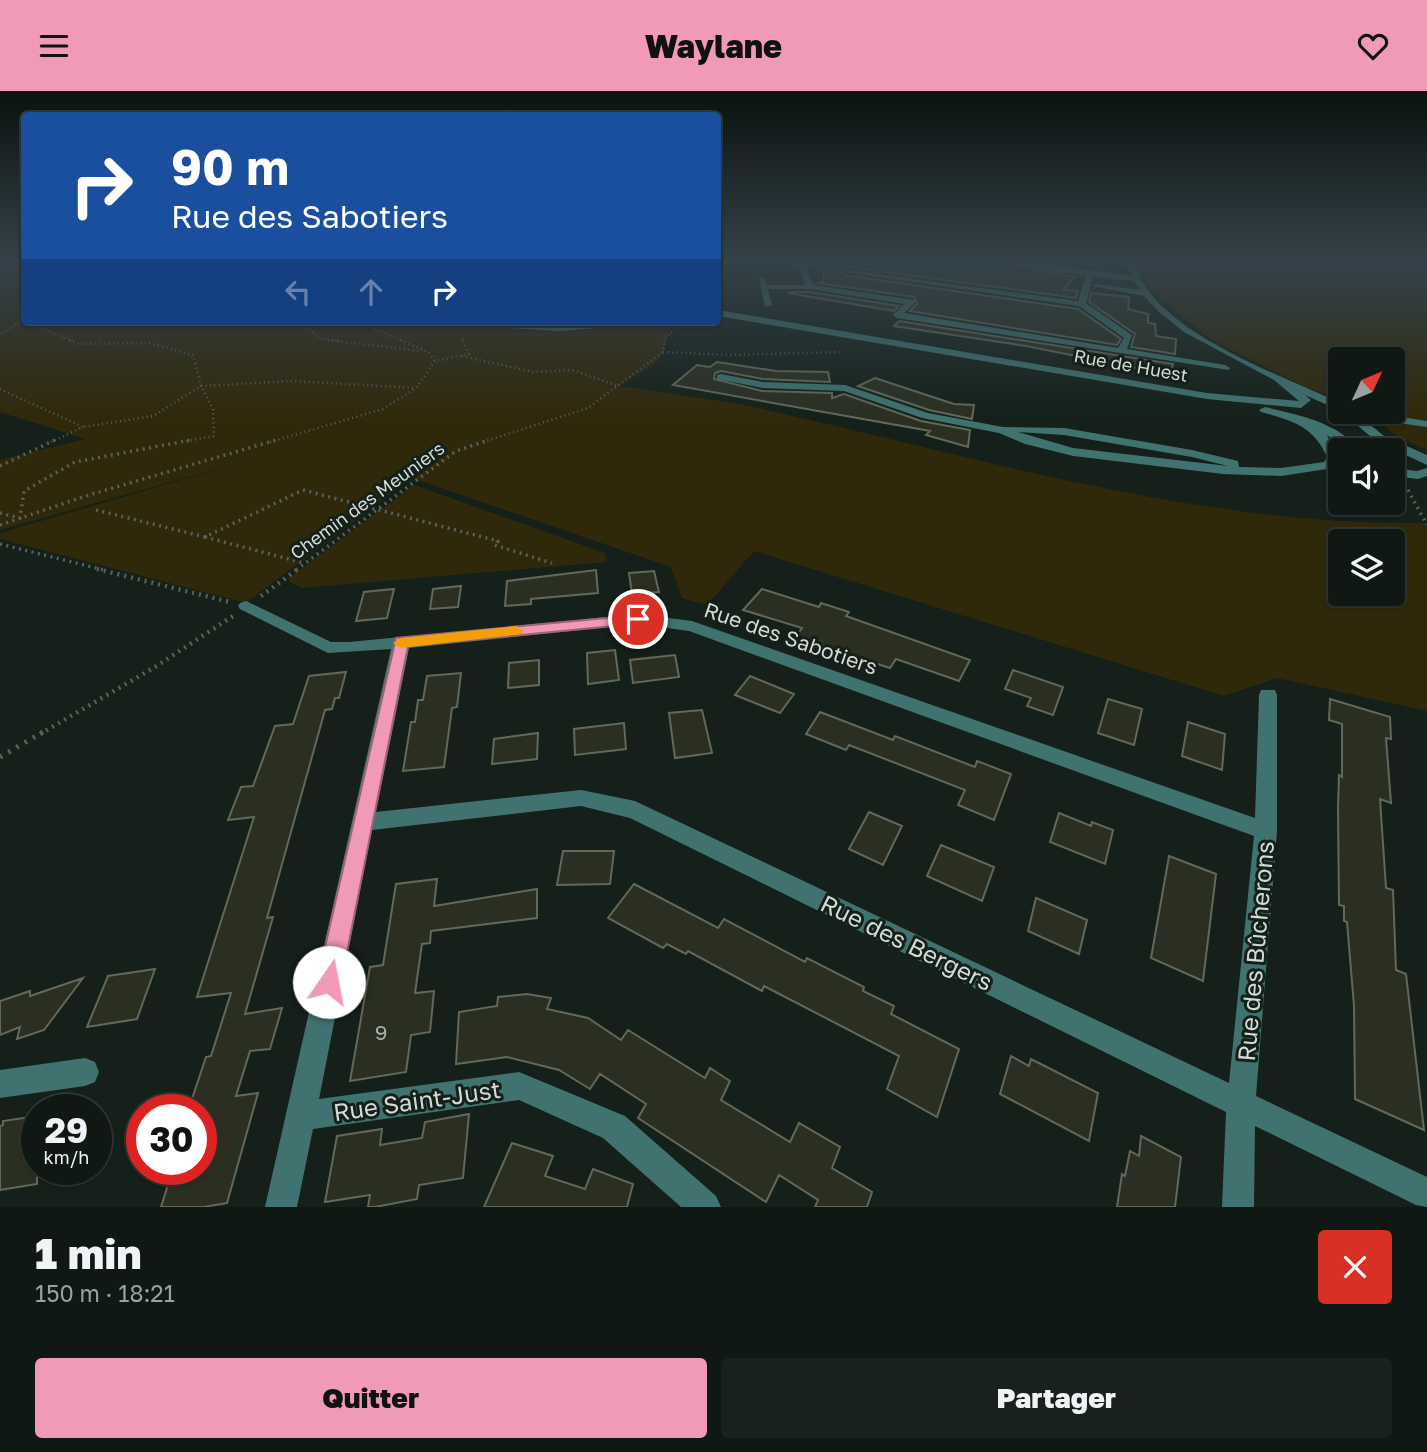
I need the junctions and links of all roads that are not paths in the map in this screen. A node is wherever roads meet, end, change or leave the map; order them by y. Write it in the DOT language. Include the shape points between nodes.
graph roads {
  1 [pos="724,314"];
  2 [pos="898,314"];
  3 [pos="1096,314"];
  4 [pos="1170,314"];
  5 [pos="525,326"];
  6 [pos="585,326"];
  7 [pos="1121,351"];
  8 [pos="1225,368"];
  9 [pos="721,377"];
  10 [pos="1279,380"];
  11 [pos="1207,396"];
  12 [pos="1328,403"];
  13 [pos="1301,405"];
  14 [pos="1328,409"];
  15 [pos="1405,420"];
  16 [pos="1427,423"];
  17 [pos="1361,424"];
  18 [pos="1313,425"];
  19 [pos="1002,430"];
  20 [pos="1342,438"];
  21 [pos="1328,441"];
  22 [pos="1425,458"];
  23 [pos="1328,464"];
  24 [pos="1251,469"];
  25 [pos="1405,472"];
  26 [pos="1423,473"];
  27 [pos="1425,488"];
  28 [pos="246,606"];
  29 [pos="401,642"];
  30 [pos="1268,695"];
  31 [pos="363,822"];
  32 [pos="1266,831"];
  33 [pos="85,1072"];
  34 [pos="0,1084"];
  35 [pos="1241,1104"];
  36 [pos="300,1116"];
  37 [pos="1427,1194"];
  38 [pos="281,1207"];
  39 [pos="705,1207"];
  40 [pos="1238,1207"];
  1 -- 11 [label="street, Rue de Huest"];
  2 -- 7 [label="street"];
  3 -- 7 [label="street" via="1129,337"];
  4 -- 10 [label="street" via="1215,348"];
  5 -- 6 [label="street"];
  7 -- 8 [label="street"];
  9 -- 19 [label="street" via="845,388 926,416"];
  10 -- 12 [label="street"];
  10 -- 13 [label="street" via="1305,400"];
  11 -- 13 [label="street, Rue de Huest"];
  11 -- 18 [label="street, Rue de Huest"];
  13 -- 14 [label="street, Rue de Huest"];
  13 -- 18 [label="street" via="1295,409 1297,414"];
  15 -- 16 [label="street, Rue de Huest"];
  17 -- 22 [label="street" via="1378,438"];
  18 -- 20 [label="street, Rue de Huest"];
  18 -- 21 [label="street"];
  19 -- 24 [label="street" via="1074,431 1185,450"];
  19 -- 24 [label="street" via="1073,452 1121,455 1189,468"];
  23 -- 24 [label="street" via="1281,472"];
  25 -- 26 [label="street"];
  26 -- 27 [label="street"];
  28 -- 29 [label="street, Rue des Sabotiers" via="328,647"];
  29 -- 31 [label="street"];
  29 -- 32 [label="street, Rue des Sabotiers" via="638,619 692,626"];
  30 -- 32 [label="street, Rue des Bûcherons"];
  31 -- 35 [label="street, Rue des Bergers" via="581,799 635,810"];
  31 -- 36 [label="street"];
  32 -- 35 [label="street, Rue des Bûcherons"];
  33 -- 34 [label="street"];
  35 -- 37 [label="street, Rue des Bergers"];
  35 -- 40 [label="street, Rue des Bûcherons"];
  36 -- 38 [label="street"];
  36 -- 39 [label="street, Rue Saint-Just" via="519,1086 614,1127"];
}
